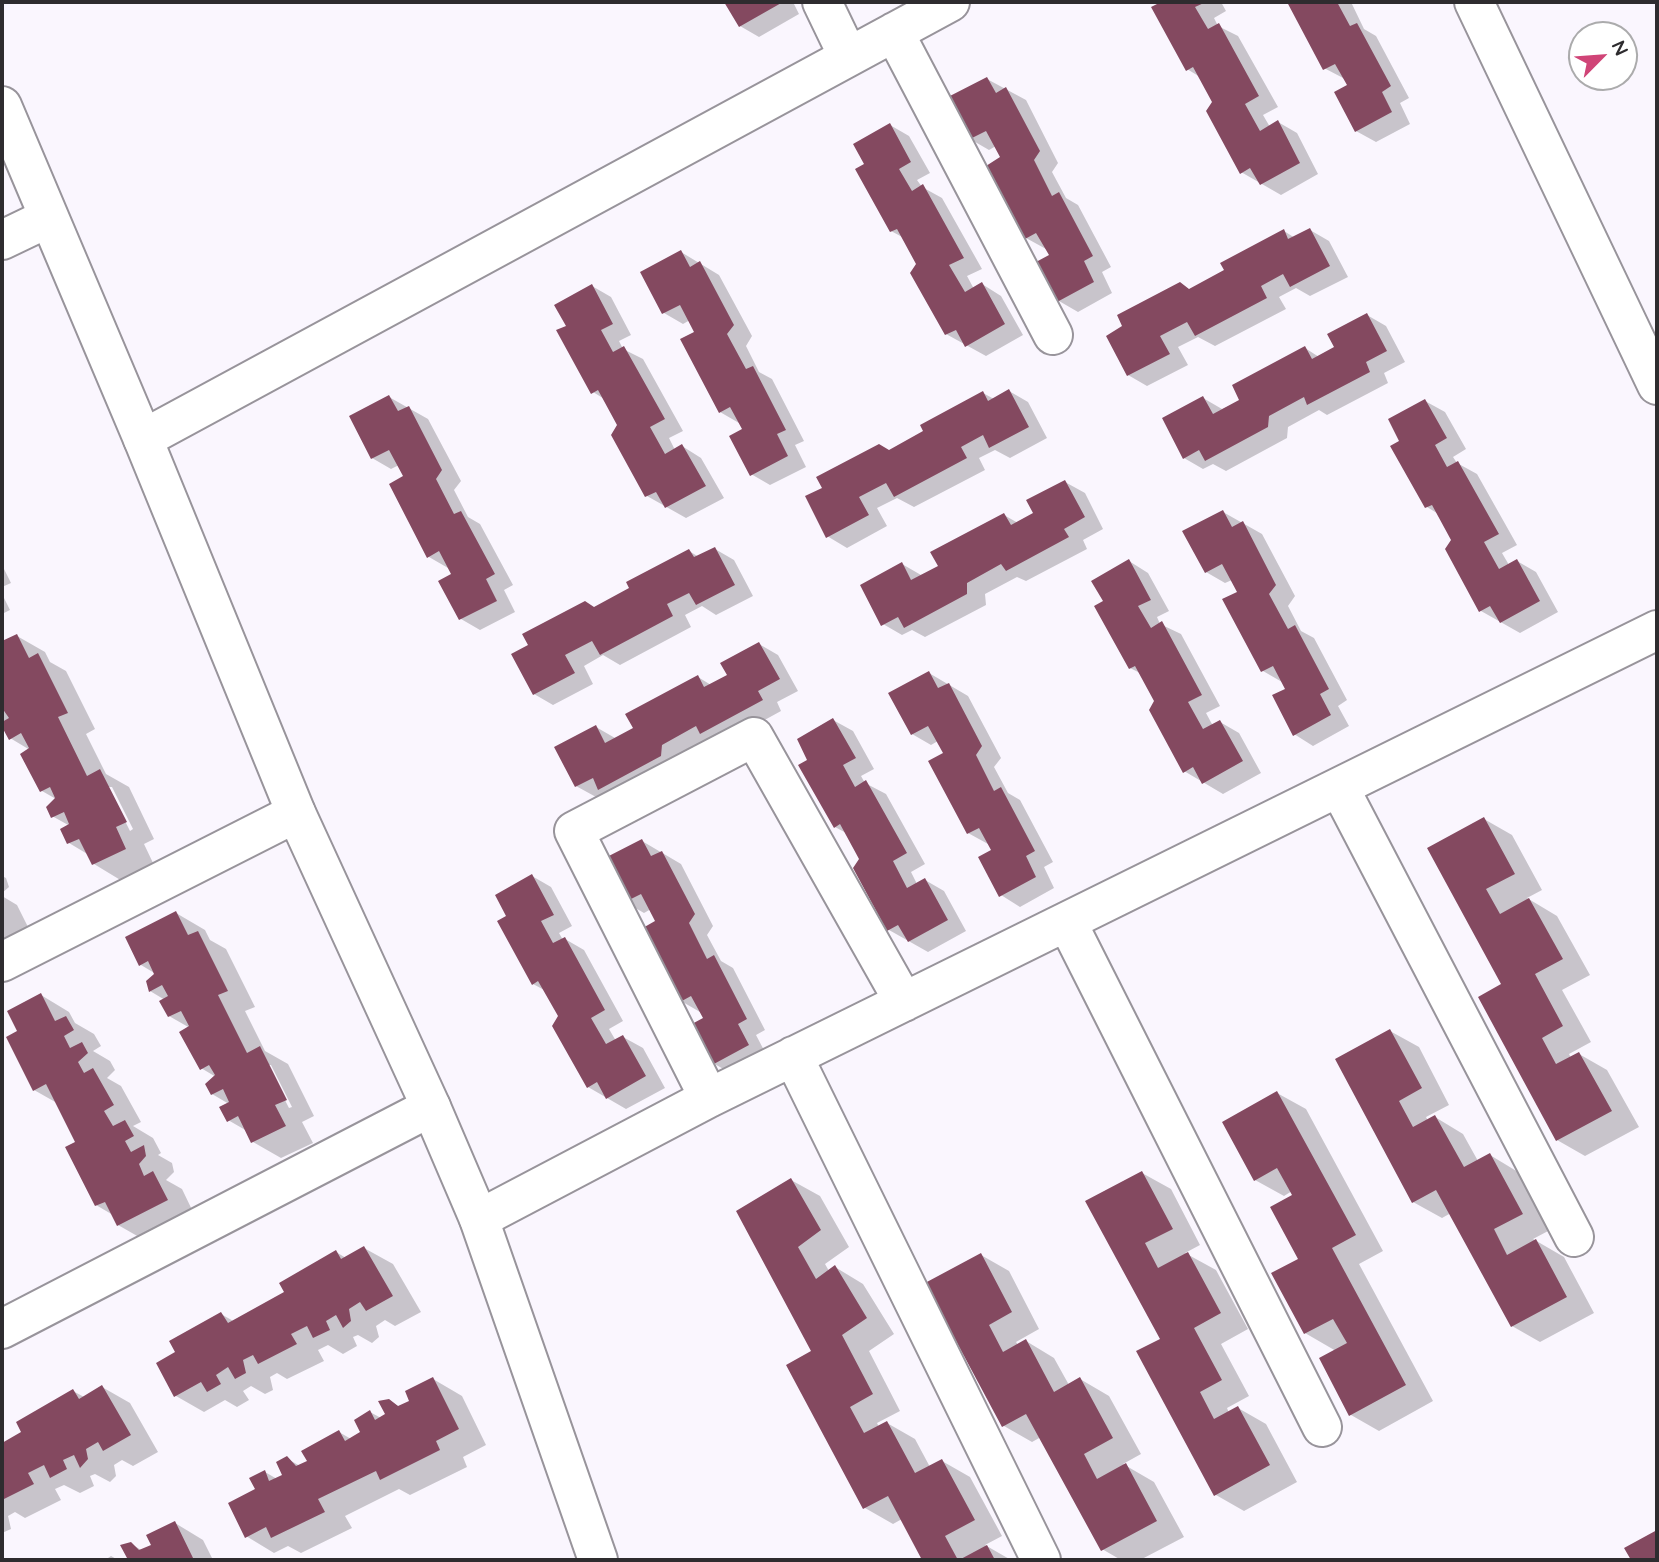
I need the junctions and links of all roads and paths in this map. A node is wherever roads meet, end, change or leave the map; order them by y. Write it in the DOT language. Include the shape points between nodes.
graph roads {
  1 [pos="822,2"];
  2 [pos="950,2"];
  3 [pos="1474,2"];
  4 [pos="894,32"];
  5 [pos="848,56"];
  6 [pos="2,106"];
  7 [pos="48,218"];
  8 [pos="2,240"];
  9 [pos="1052,334"];
  10 [pos="1657,385"];
  11 [pos="143,439"];
  12 [pos="1657,631"];
  13 [pos="1339,787"];
  14 [pos="296,813"];
  15 [pos="1067,922"];
  16 [pos="2,962"];
  17 [pos="904,1002"];
  18 [pos="793,1056"];
  19 [pos="709,1098"];
  20 [pos="431,1107"];
  21 [pos="479,1219"];
  22 [pos="1574,1237"];
  23 [pos="2,1329"];
  24 [pos="1322,1427"];
  25 [pos="598,1560"];
  26 [pos="1041,1560"];
  1 -- 5 [label="street"];
  2 -- 4 [label="street"];
  3 -- 10 [label="street"];
  4 -- 5 [label="street"];
  4 -- 9 [label="street"];
  5 -- 11 [label="street"];
  6 -- 7 [label="street"];
  7 -- 8 [label="street"];
  7 -- 11 [label="street"];
  11 -- 14 [label="street"];
  12 -- 13 [label="street"];
  13 -- 15 [label="street"];
  13 -- 22 [label="street"];
  14 -- 16 [label="street"];
  14 -- 20 [label="street"];
  15 -- 17 [label="street"];
  15 -- 24 [label="street"];
  17 -- 18 [label="street"];
  17 -- 19 [label="street" via="754,737 574,831"];
  18 -- 19 [label="street"];
  18 -- 26 [label="street"];
  19 -- 21 [label="street"];
  20 -- 21 [label="street"];
  20 -- 23 [label="street"];
  21 -- 25 [label="street"];
}
